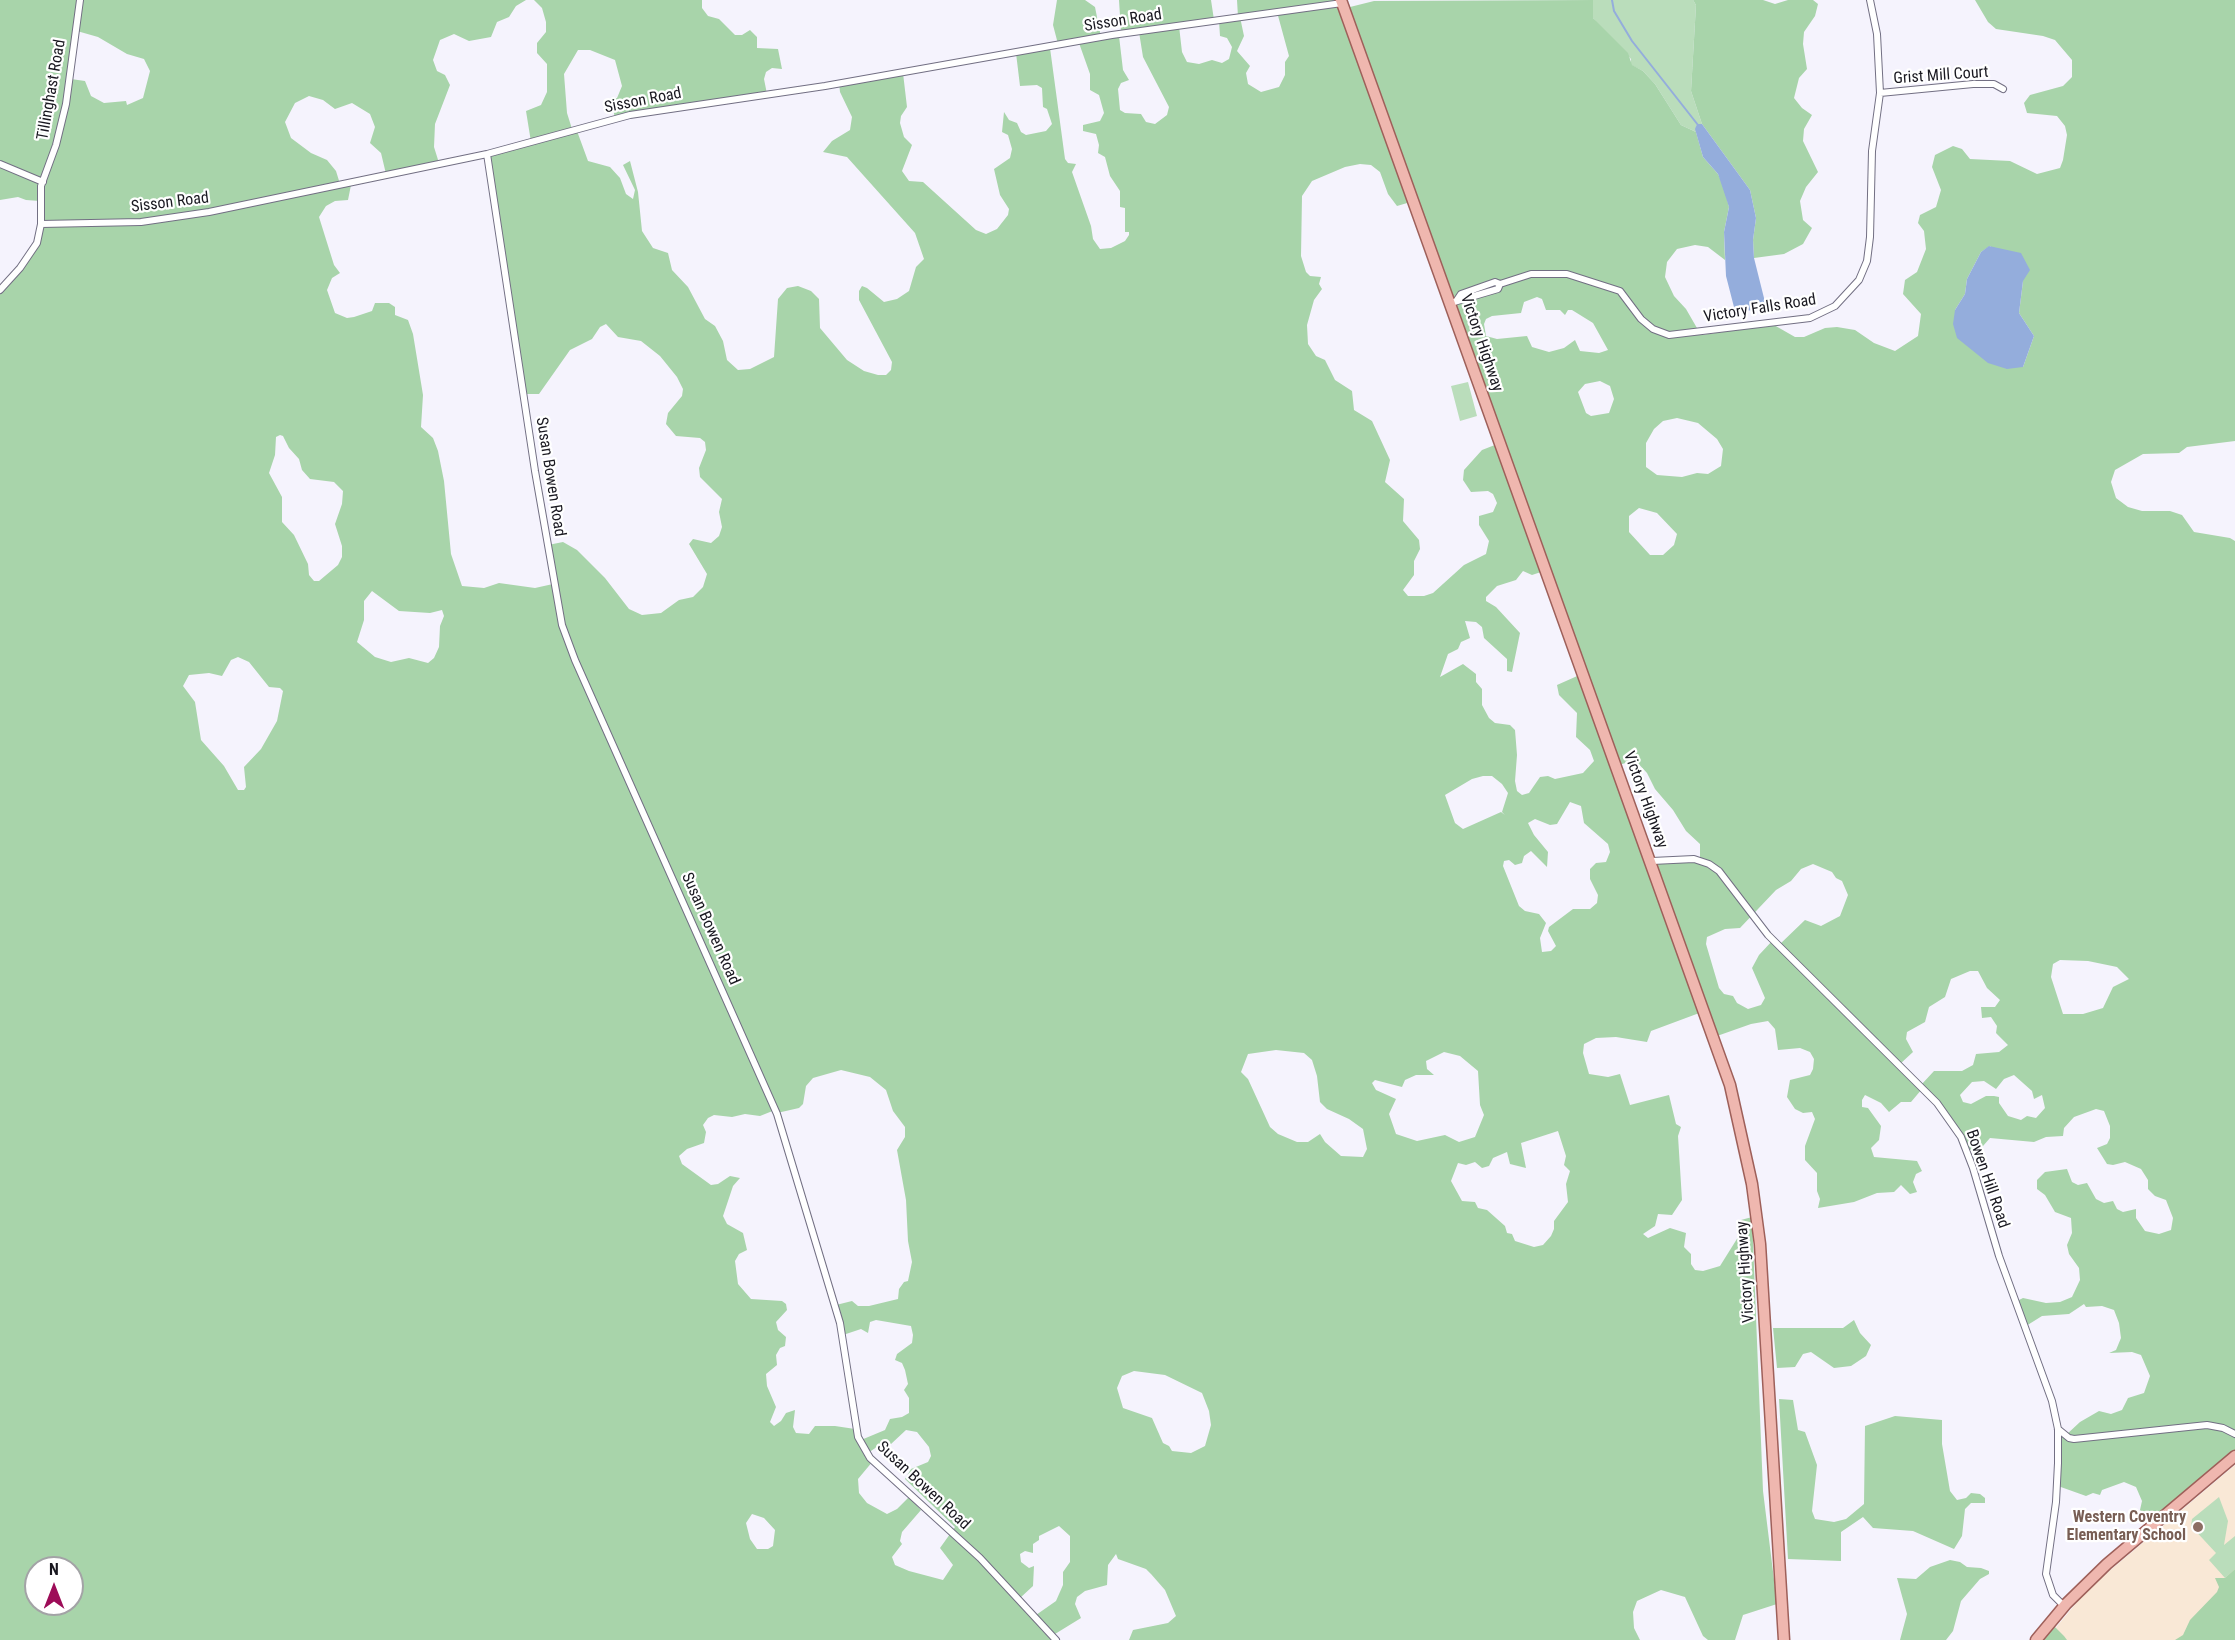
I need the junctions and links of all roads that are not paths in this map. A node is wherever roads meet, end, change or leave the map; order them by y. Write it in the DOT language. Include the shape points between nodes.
graph roads {
  1 [pos="80,0"];
  2 [pos="1870,0"];
  3 [pos="1341,2"];
  4 [pos="2003,89"];
  5 [pos="1880,93"];
  6 [pos="487,154"];
  7 [pos="0,164"];
  8 [pos="43,182"];
  9 [pos="41,224"];
  10 [pos="0,290"];
  11 [pos="1454,302"];
  12 [pos="1652,861"];
  13 [pos="2058,1429"];
  14 [pos="2235,1434"];
  15 [pos="2235,1456"];
  16 [pos="2064,1606"];
  17 [pos="1056,1640"];
  18 [pos="1784,1640"];
  19 [pos="2036,1640"];
  1 -- 8 [label="street, Tillinghast Road" via="64,112"];
  2 -- 5 [label="street, Victory Falls Road" via="1877,34"];
  3 -- 6 [label="street, Sisson Road" via="1112,35 825,86 681,106 603,122"];
  3 -- 11 [label="main road, Victory Highway"];
  4 -- 5 [label="street, Grist Mill Court" via="1994,84 1973,84"];
  5 -- 11 [label="street, Victory Falls Road" via="1872,151 1867,261 1848,295 1823,314 1669,335 1641,319 1620,291 1567,274 1549,273 1531,274"];
  6 -- 9 [label="street, Sisson Road" via="209,212 141,222"];
  6 -- 17 [label="street, Susan Bowen Road" via="562,625 571,653 777,1114 840,1323 858,1437 874,1462 980,1558"];
  7 -- 8 [label="street"];
  8 -- 9 [label="street"];
  9 -- 10 [label="street" via="33,251"];
  11 -- 12 [label="main road, Victory Highway"];
  12 -- 13 [label="street, Bowen Hill Road" via="1686,858 1709,864 1719,872 1764,929 1937,1103 1954,1125 1965,1146 1999,1256 2049,1390"];
  12 -- 18 [label="main road, Victory Highway" via="1730,1085 1752,1184 1761,1255"];
  13 -- 14 [label="street" via="2074,1439 2207,1425"];
  13 -- 16 [label="street, Bowen Hill Road" via="2056,1502 2046,1574 2053,1596"];
  15 -- 16 [label="main road" via="2163,1514"];
  16 -- 19 [label="main road"];
}
